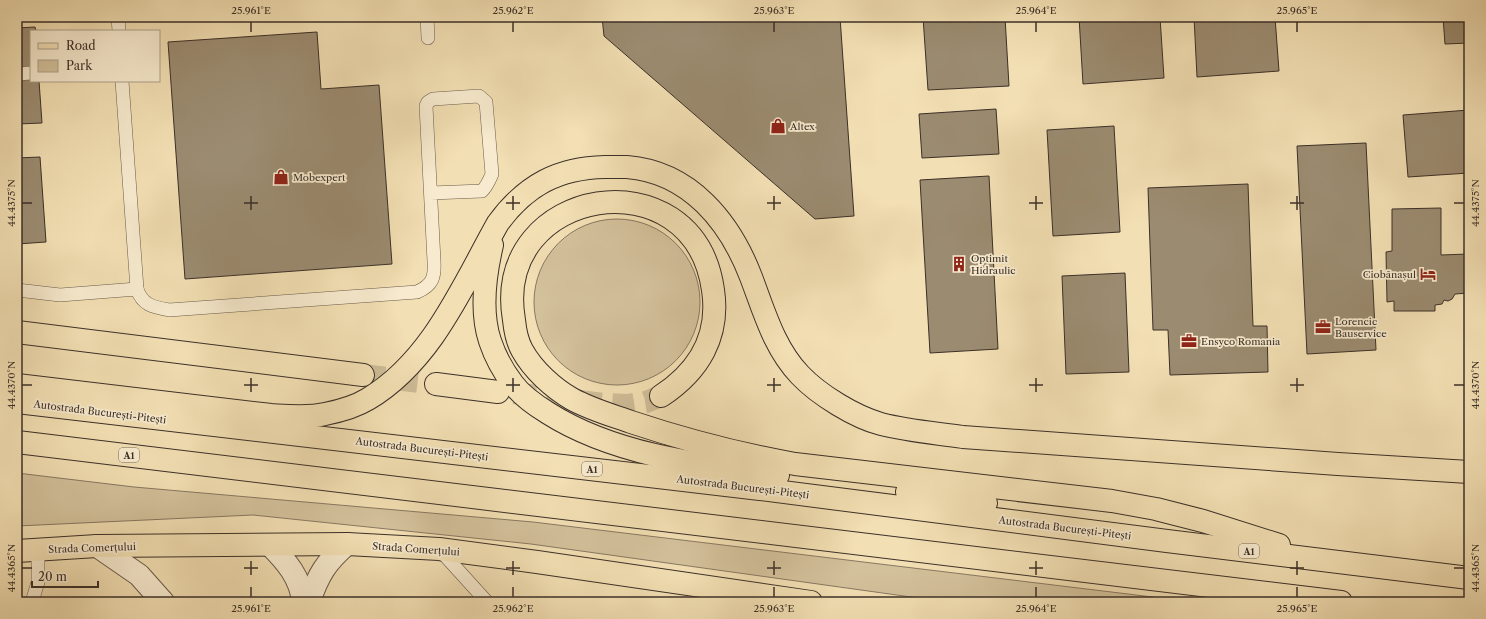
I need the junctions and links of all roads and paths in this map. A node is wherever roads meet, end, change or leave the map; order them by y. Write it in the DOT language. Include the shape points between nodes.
graph roads {
  1 [pos="118,17"];
  2 [pos="427,17"];
  3 [pos="119,30"];
  4 [pos="428,38"];
  5 [pos="30,73"];
  6 [pos="17,74"];
  7 [pos="122,82"];
  8 [pos="431,193"];
  9 [pos="498,223"];
  10 [pos="137,289"];
  11 [pos="17,290"];
  12 [pos="17,332"];
  13 [pos="363,375"];
  14 [pos="436,384"];
  15 [pos="17,385"];
  16 [pos="498,392"];
  17 [pos="661,396"];
  18 [pos="17,402"];
  19 [pos="17,442"];
  20 [pos="17,455"];
  21 [pos="240,468"];
  22 [pos="1469,472"];
  23 [pos="1167,541"];
  24 [pos="347,544"];
  25 [pos="270,545"];
  26 [pos="97,546"];
  27 [pos="438,549"];
  28 [pos="27,550"];
  29 [pos="1332,561"];
  30 [pos="1469,578"];
  31 [pos="32,602"];
  32 [pos="163,602"];
  33 [pos="303,602"];
  34 [pos="309,602"];
  35 [pos="488,602"];
  36 [pos="811,602"];
  37 [pos="1341,602"];
  1 -- 3 [label="lane"];
  2 -- 4 [label="lane"];
  5 -- 6 [label="lane"];
  7 -- 10 [label="lane"];
  8 -- 8 [label="lane" via="426,106 433,99 479,96 486,102 492,174 490,181 482,190"];
  8 -- 10 [label="lane" via="435,271 429,285 417,292 169,310 143,301"];
  9 -- 15 [label="main road" via="430,342 406,370 385,387 367,400 346,409 323,415 271,415"];
  9 -- 22 [label="main road" via="510,206 530,189 549,178 570,171 627,167 657,173 683,185 704,201 740,251 778,346 800,375 837,404 881,424 963,437"];
  9 -- 23 [label="main road" via="491,246 485,290 485,313 490,340 502,368 513,385 533,404 560,421 612,442 663,457 1066,514"];
  10 -- 11 [label="lane" via="60,295"];
  12 -- 13 [label="main road"];
  14 -- 16 [label="main road"];
  17 -- 29 [label="main road" via="686,377 707,345 715,303 702,250 676,222 660,211 642,205 624,202 593,204 560,216 545,226 524,252 514,282 512,314 521,349 532,365 559,390 590,407 702,444 788,463 1104,500 1156,509"];
  18 -- 23 [label="main road, Autostrada București-Pitești / A1" via="760,489"];
  19 -- 21 [label="main road, A1"];
  20 -- 21 [label="main road" via="140,469"];
  21 -- 37 [label="main road, A1"];
  23 -- 29 [label="main road, Autostrada București-Pitești / A1"];
  24 -- 25 [label="main road, Strada Comerțului"];
  24 -- 27 [label="main road, Strada Comerțului"];
  24 -- 34 [label="street" via="324,568"];
  25 -- 26 [label="main road, Strada Comerțului"];
  25 -- 33 [label="street" via="295,574"];
  26 -- 28 [label="main road, Strada Comerțului"];
  26 -- 32 [label="street" via="139,575"];
  27 -- 35 [label="lane"];
  27 -- 36 [label="main road, Strada Comerțului"];
  28 -- 31 [label="lane" via="38,582"];
  29 -- 30 [label="main road, Autostrada București-Pitești / A1"];
}
